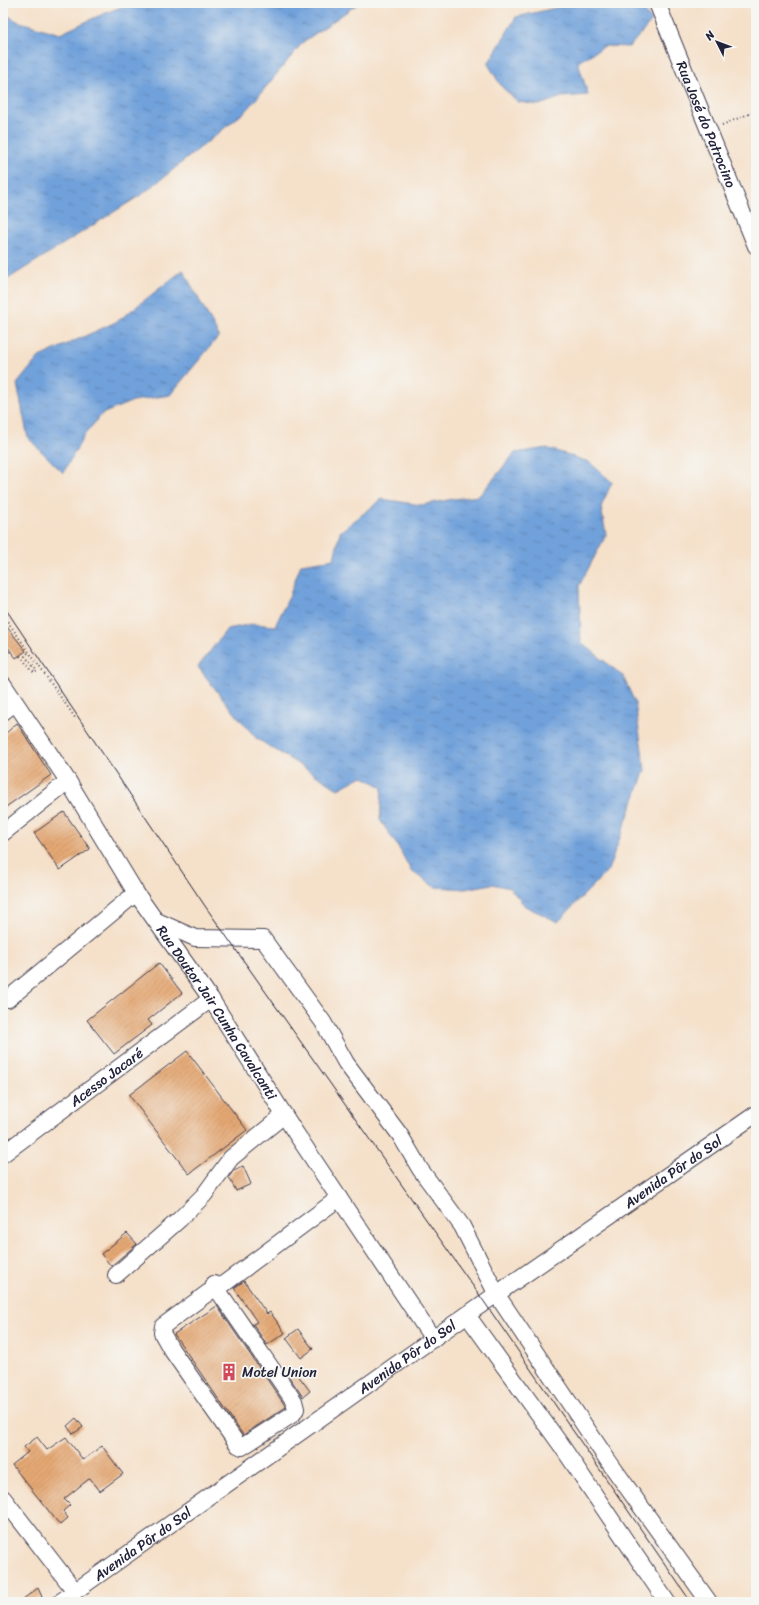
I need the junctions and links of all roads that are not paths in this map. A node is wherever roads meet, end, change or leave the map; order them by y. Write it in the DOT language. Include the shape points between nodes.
graph roads {
  1 [pos="657,3"];
  2 [pos="756,246"];
  3 [pos="3,684"];
  4 [pos="9,707"];
  5 [pos="68,781"];
  6 [pos="3,833"];
  7 [pos="136,893"];
  8 [pos="157,921"];
  9 [pos="8,999"];
  10 [pos="210,1000"];
  11 [pos="756,1114"];
  12 [pos="284,1115"];
  13 [pos="3,1154"];
  14 [pos="337,1195"];
  15 [pos="116,1275"];
  16 [pos="214,1288"];
  17 [pos="497,1294"];
  18 [pos="467,1315"];
  19 [pos="432,1339"];
  20 [pos="3,1498"];
  21 [pos="75,1591"];
  22 [pos="60,1602"];
  23 [pos="667,1602"];
  24 [pos="709,1602"];
  1 -- 2 [label="street, Rua José do Patrocino"];
  3 -- 4 [label="street, Rua Doutor Jair Cunha Cavalcanti"];
  4 -- 5 [label="street, Rua Doutor Jair Cunha Cavalcanti"];
  5 -- 6 [label="street"];
  5 -- 7 [label="street, Rua Doutor Jair Cunha Cavalcanti"];
  7 -- 8 [label="street, Rua Doutor Jair Cunha Cavalcanti"];
  7 -- 9 [label="street"];
  8 -- 10 [label="street, Rua Doutor Jair Cunha Cavalcanti"];
  8 -- 17 [label="street" via="195,938 263,939 323,1022 346,1063 400,1135 420,1169 462,1226"];
  10 -- 12 [label="street, Rua Doutor Jair Cunha Cavalcanti"];
  10 -- 13 [label="street, Acesso Jacaré"];
  11 -- 17 [label="street, Avenida Pôr do Sol"];
  12 -- 14 [label="street, Rua Doutor Jair Cunha Cavalcanti"];
  12 -- 15 [label="street" via="231,1158 204,1195"];
  14 -- 16 [label="street"];
  14 -- 19 [label="street, Rua Doutor Jair Cunha Cavalcanti"];
  16 -- 16 [label="street" via="163,1326 162,1332 171,1349 238,1445 242,1447 293,1414 296,1409 294,1401"];
  17 -- 18 [label="street, Avenida Pôr do Sol"];
  17 -- 24 [label="street" via="609,1462"];
  18 -- 19 [label="street, Avenida Pôr do Sol"];
  18 -- 23 [label="street" via="561,1445"];
  19 -- 21 [label="street, Avenida Pôr do Sol"];
  20 -- 21 [label="street"];
  21 -- 22 [label="street, Avenida Pôr do Sol"];
}
